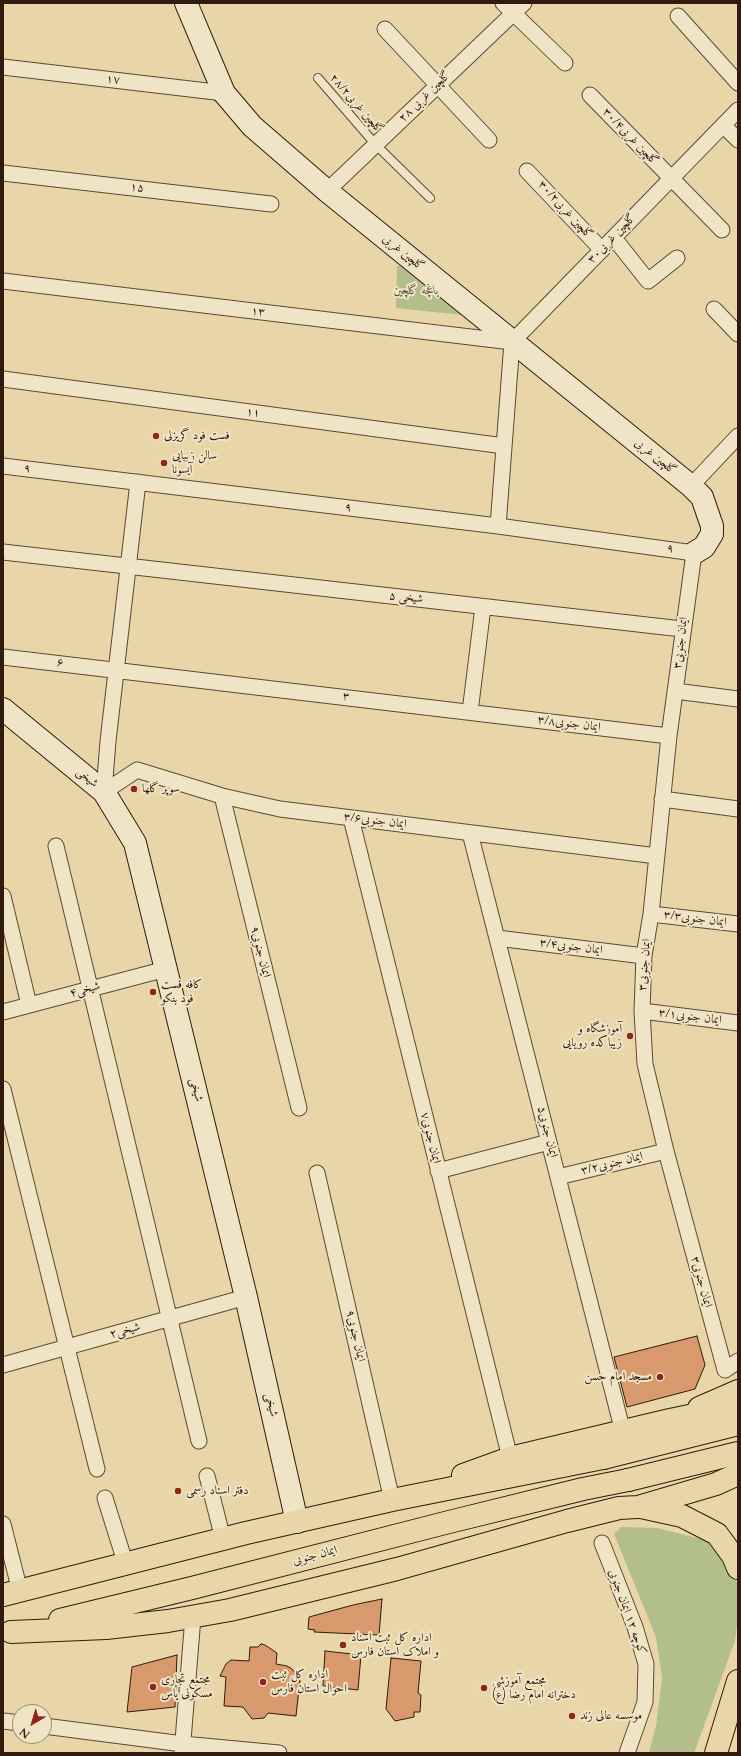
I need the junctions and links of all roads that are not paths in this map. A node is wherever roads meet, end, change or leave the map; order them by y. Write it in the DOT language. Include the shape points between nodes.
graph roads {
  1 [pos="186,3"];
  2 [pos="513,6"];
  3 [pos="678,16"];
  4 [pos="385,29"];
  5 [pos="565,63"];
  6 [pos="3,67"];
  7 [pos="318,78"];
  8 [pos="738,83"];
  9 [pos="437,86"];
  10 [pos="224,93"];
  11 [pos="590,95"];
  12 [pos="738,110"];
  13 [pos="718,131"];
  14 [pos="489,140"];
  15 [pos="738,140"];
  16 [pos="376,145"];
  17 [pos="527,171"];
  18 [pos="3,173"];
  19 [pos="671,179"];
  20 [pos="327,191"];
  21 [pos="430,198"];
  22 [pos="271,204"];
  23 [pos="722,230"];
  24 [pos="614,238"];
  25 [pos="602,250"];
  26 [pos="677,258"];
  27 [pos="3,281"];
  28 [pos="714,309"];
  29 [pos="738,334"];
  30 [pos="512,342"];
  31 [pos="3,379"];
  32 [pos="738,436"];
  33 [pos="504,446"];
  34 [pos="3,466"];
  35 [pos="138,482"];
  36 [pos="696,492"];
  37 [pos="498,526"];
  38 [pos="3,552"];
  39 [pos="694,552"];
  40 [pos="129,567"];
  41 [pos="483,607"];
  42 [pos="682,629"];
  43 [pos="3,657"];
  44 [pos="116,669"];
  45 [pos="675,692"];
  46 [pos="738,699"];
  47 [pos="3,709"];
  48 [pos="470,712"];
  49 [pos="669,736"];
  50 [pos="104,792"];
  51 [pos="222,796"];
  52 [pos="662,799"];
  53 [pos="738,809"];
  54 [pos="351,818"];
  55 [pos="470,833"];
  56 [pos="56,846"];
  57 [pos="656,856"];
  58 [pos="3,896"];
  59 [pos="651,914"];
  60 [pos="738,924"];
  61 [pos="497,938"];
  62 [pos="644,956"];
  63 [pos="166,968"];
  64 [pos="90,989"];
  65 [pos="29,1005"];
  66 [pos="642,1011"];
  67 [pos="3,1012"];
  68 [pos="738,1023"];
  69 [pos="3,1089"];
  70 [pos="299,1108"];
  71 [pos="549,1142"];
  72 [pos="666,1151"];
  73 [pos="438,1171"];
  74 [pos="317,1173"];
  75 [pos="558,1177"];
  76 [pos="246,1297"];
  77 [pos="169,1318"];
  78 [pos="67,1347"];
  79 [pos="738,1361"];
  80 [pos="3,1365"];
  81 [pos="738,1391"];
  82 [pos="738,1414"];
  83 [pos="670,1420"];
  84 [pos="738,1424"];
  85 [pos="623,1432"];
  86 [pos="199,1441"];
  87 [pos="738,1453"];
  88 [pos="510,1458"];
  89 [pos="97,1469"];
  90 [pos="738,1474"];
  91 [pos="207,1476"];
  92 [pos="105,1498"];
  93 [pos="392,1500"];
  94 [pos="638,1507"];
  95 [pos="297,1522"];
  96 [pos="3,1524"];
  97 [pos="223,1539"];
  98 [pos="602,1543"];
  99 [pos="126,1565"];
  100 [pos="738,1568"];
  101 [pos="11,1593"];
  102 [pos="193,1617"];
  103 [pos="7,1633"];
  104 [pos="738,1681"];
  105 [pos="52,1727"];
  106 [pos="183,1748"];
  107 [pos="279,1753"];
  108 [pos="628,1753"];
  109 [pos="716,1753"];
  1 -- 10 [label="street, گلچین غربی"];
  2 -- 5 [label="street"];
  2 -- 9 [label="street, گلچین غربی ۲۸"];
  3 -- 8 [label="street"];
  4 -- 9 [label="street"];
  6 -- 10 [label="street, ۱۷"];
  7 -- 16 [label="lane, گلچین غربی۲۸/۲"];
  9 -- 14 [label="street"];
  9 -- 16 [label="street, گلچین غربی ۲۸"];
  10 -- 20 [label="street, گلچین غربی" via="252,126"];
  11 -- 19 [label="street, گلچین غربی۳۰/۴"];
  12 -- 13 [label="street, گلچین غربی۳۰"];
  13 -- 15 [label="street"];
  13 -- 19 [label="street, گلچین غربی۳۰"];
  16 -- 20 [label="street, گلچین غربی ۲۸"];
  16 -- 21 [label="lane, گلچین غربی۲۸/۲"];
  17 -- 25 [label="street, گلچین غربی۳۰/۲"];
  18 -- 22 [label="street, ۱۵"];
  19 -- 23 [label="street, گلچین غربی۳۰/۴"];
  19 -- 24 [label="street, گلچین غربی۳۰"];
  20 -- 30 [label="street, گلچین غربی"];
  24 -- 25 [label="street, گلچین غربی۳۰"];
  24 -- 26 [label="street" via="648,282"];
  25 -- 30 [label="street, گلچین غربی۳۰"];
  27 -- 30 [label="street, ۱۳"];
  28 -- 29 [label="street"];
  30 -- 33 [label="street"];
  30 -- 36 [label="street, گلچین غربی"];
  31 -- 33 [label="street, ۱۱"];
  32 -- 36 [label="street"];
  33 -- 37 [label="street"];
  34 -- 35 [label="street, ۹"];
  35 -- 37 [label="street, ۹"];
  35 -- 40 [label="street"];
  36 -- 39 [label="street" via="712,526 712,534 704,547"];
  37 -- 39 [label="street, ۹"];
  38 -- 40 [label="street, شیخی ۵"];
  39 -- 42 [label="street, ایمان جنوبی۳"];
  40 -- 41 [label="street, شیخی ۵"];
  40 -- 44 [label="street"];
  41 -- 42 [label="street, شیخی ۵"];
  41 -- 48 [label="street"];
  42 -- 45 [label="street, ایمان جنوبی۳"];
  43 -- 44 [label="street, ۶"];
  44 -- 48 [label="street, ۳"];
  44 -- 50 [label="street"];
  45 -- 46 [label="street"];
  45 -- 49 [label="street, ایمان جنوبی۳"];
  47 -- 50 [label="street, شیخی"];
  48 -- 49 [label="street, ایمان جنوبی۳/۸"];
  49 -- 52 [label="street, ایمان جنوبی۳"];
  50 -- 51 [label="street, ایمان جنوبی۳/۶" via="138,770"];
  50 -- 63 [label="street, شیخی" via="135,843"];
  51 -- 54 [label="street, ایمان جنوبی۳/۶" via="280,809"];
  51 -- 70 [label="street, ایمان جنوبی۹"];
  52 -- 53 [label="street"];
  52 -- 57 [label="street, ایمان جنوبی۳"];
  54 -- 55 [label="street, ایمان جنوبی۳/۶"];
  54 -- 73 [label="street, ایمان جنوبی۷"];
  55 -- 57 [label="street, ایمان جنوبی۳/۶"];
  55 -- 61 [label="street, ایمان جنوبی۵"];
  56 -- 64 [label="street"];
  57 -- 59 [label="street, ایمان جنوبی۳"];
  58 -- 65 [label="street"];
  59 -- 60 [label="street, ایمان جنوبی۳/۳"];
  59 -- 62 [label="street, ایمان جنوبی۳"];
  61 -- 62 [label="street, ایمان جنوبی۳/۴"];
  61 -- 71 [label="street, ایمان جنوبی۵"];
  62 -- 66 [label="street, ایمان جنوبی۳"];
  63 -- 64 [label="street, شیخی۴"];
  63 -- 76 [label="street, شیخی"];
  64 -- 65 [label="street, شیخی۴"];
  64 -- 77 [label="street"];
  65 -- 67 [label="street, شیخی۴"];
  66 -- 68 [label="street, ایمان جنوبی۳/۱"];
  66 -- 72 [label="street, ایمان جنوبی۳" via="646,1064"];
  69 -- 78 [label="street"];
  71 -- 73 [label="street"];
  71 -- 75 [label="street, ایمان جنوبی۵"];
  72 -- 75 [label="street, ایمان جنوبی۳/۲"];
  72 -- 79 [label="street, ایمان جنوبی۳" via="725,1370"];
  73 -- 88 [label="street, ایمان جنوبی۷"];
  74 -- 93 [label="street, ایمان جنوبی۹"];
  75 -- 85 [label="street, ایمان جنوبی۵"];
  76 -- 77 [label="street, شیخی۲"];
  76 -- 95 [label="street, شیخی"];
  77 -- 78 [label="street, شیخی۲"];
  77 -- 86 [label="street"];
  78 -- 80 [label="street, شیخی۲"];
  78 -- 89 [label="street"];
  81 -- 83 [label="main road"];
  82 -- 83 [label="main road" via="718,1410"];
  83 -- 85 [label="main road"];
  84 -- 93 [label="main road" via="603,1458"];
  85 -- 88 [label="main road"];
  87 -- 103 [label="main road, ایمان جنوبی" via="456,1520"];
  88 -- 93 [label="main road"];
  90 -- 94 [label="main road" via="716,1484"];
  91 -- 97 [label="street"];
  92 -- 99 [label="street"];
  93 -- 95 [label="main road"];
  94 -- 100 [label="main road" via="682,1516 717,1534 733,1556"];
  94 -- 102 [label="main road" via="619,1508 397,1569"];
  95 -- 97 [label="main road"];
  96 -- 101 [label="street"];
  97 -- 99 [label="main road"];
  98 -- 108 [label="street, کوچه ۱۲ ایمان جنوبی" via="635,1627 646,1664 645,1702"];
  99 -- 101 [label="main road"];
  102 -- 103 [label="main road" via="106,1628"];
  102 -- 106 [label="street"];
  104 -- 109 [label="main road"];
  105 -- 106 [label="street"];
  106 -- 107 [label="street"];
}
